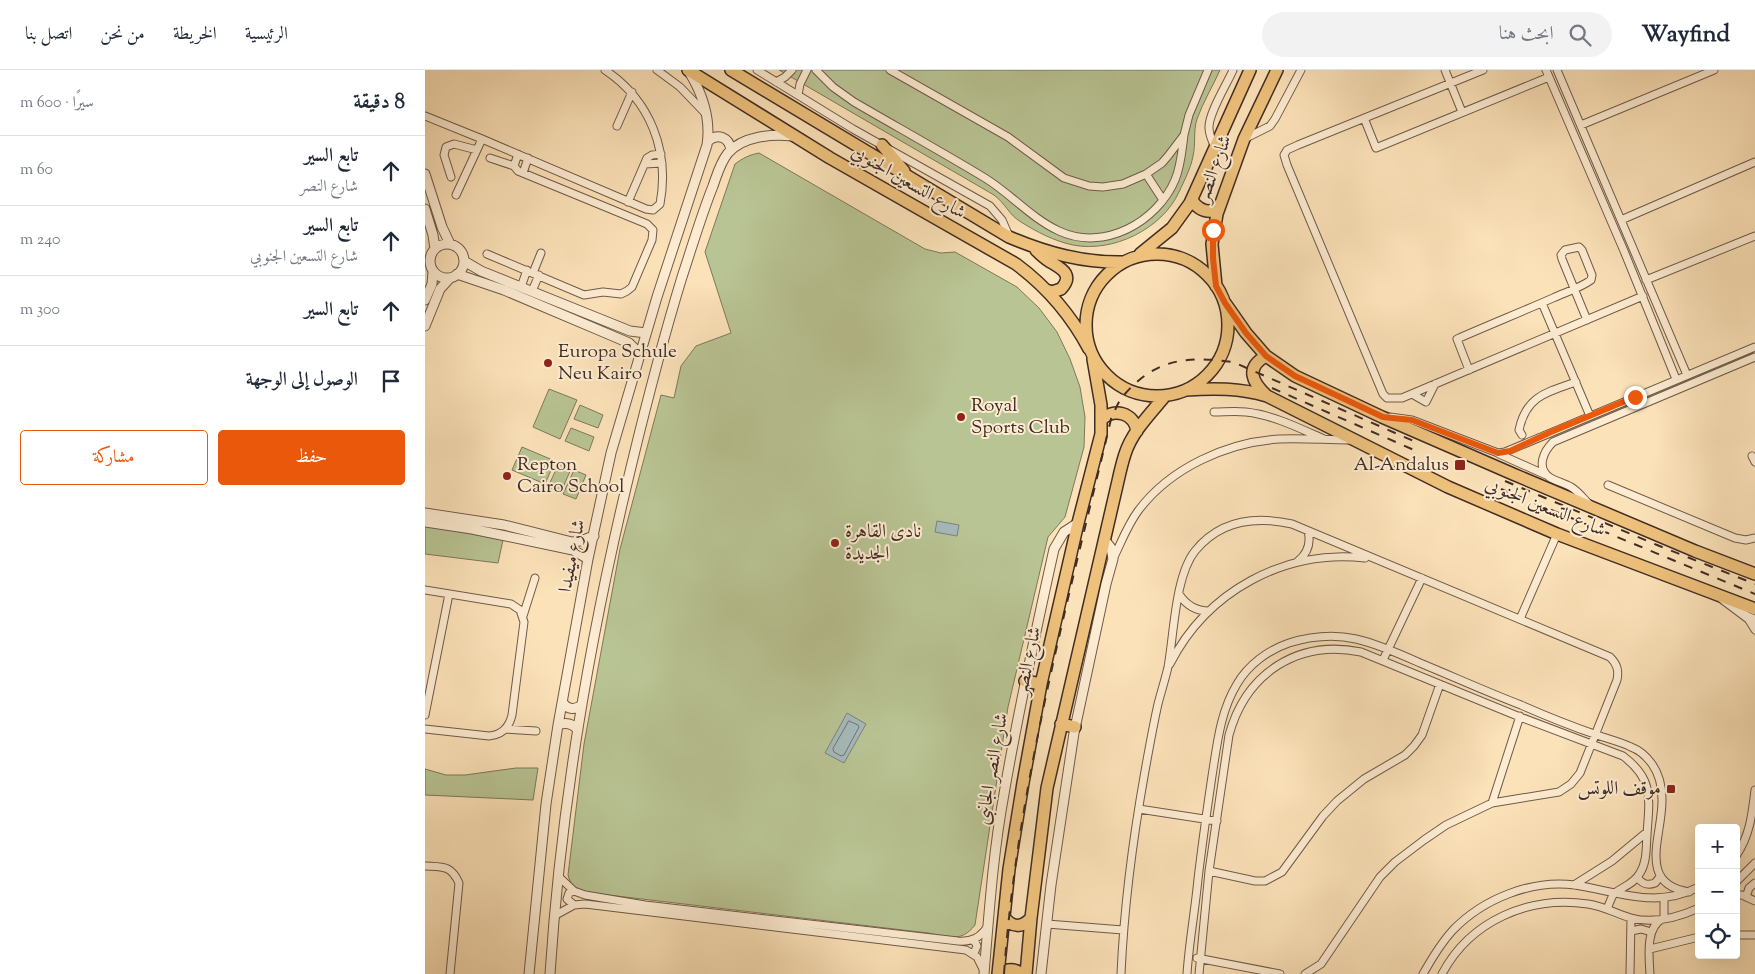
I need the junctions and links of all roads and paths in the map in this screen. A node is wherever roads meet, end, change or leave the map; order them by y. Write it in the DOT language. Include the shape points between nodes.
graph roads {
  1 [pos="605,70"];
  2 [pos="657,70"];
  3 [pos="688,70"];
  4 [pos="731,70"];
  5 [pos="757,70"];
  6 [pos="792,70"];
  7 [pos="807,70"];
  8 [pos="816,70"];
  9 [pos="890,70"];
  10 [pos="1208,70"];
  11 [pos="1233,70"];
  12 [pos="1250,70"];
  13 [pos="1277,70"];
  14 [pos="1301,70"];
  15 [pos="1445,70"];
  16 [pos="1483,70"];
  17 [pos="1557,70"];
  18 [pos="1714,70"];
  19 [pos="1548,73"];
  20 [pos="776,82"];
  21 [pos="1450,84"];
  22 [pos="632,92"];
  23 [pos="798,95"];
  24 [pos="1571,102"];
  25 [pos="1562,106"];
  26 [pos="1462,112"];
  27 [pos="706,114"];
  28 [pos="425,116"];
  29 [pos="1364,118"];
  30 [pos="1581,125"];
  31 [pos="617,126"];
  32 [pos="1184,135"];
  33 [pos="794,136"];
  34 [pos="482,139"];
  35 [pos="1244,139"];
  36 [pos="708,141"];
  37 [pos="881,145"];
  38 [pos="1215,147"];
  39 [pos="477,150"];
  40 [pos="731,150"];
  41 [pos="517,154"];
  42 [pos="661,154"];
  43 [pos="490,158"];
  44 [pos="528,158"];
  45 [pos="1755,162"];
  46 [pos="662,163"];
  47 [pos="645,164"];
  48 [pos="514,166"];
  49 [pos="523,173"];
  50 [pos="425,174"];
  51 [pos="1146,174"];
  52 [pos="451,177"];
  53 [pos="910,178"];
  54 [pos="456,195"];
  55 [pos="429,198"];
  56 [pos="1163,200"];
  57 [pos="1192,200"];
  58 [pos="628,202"];
  59 [pos="425,209"];
  60 [pos="1218,210"];
  61 [pos="1621,220"];
  62 [pos="1755,236"];
  63 [pos="1009,237"];
  64 [pos="450,244"];
  65 [pos="1033,246"];
  66 [pos="1633,248"];
  67 [pos="435,249"];
  68 [pos="1624,251"];
  69 [pos="487,254"];
  70 [pos="541,254"];
  71 [pos="1137,257"];
  72 [pos="464,261"];
  73 [pos="1124,262"];
  74 [pos="433,272"];
  75 [pos="533,273"];
  76 [pos="453,276"];
  77 [pos="1647,280"];
  78 [pos="1216,286"];
  79 [pos="521,287"];
  80 [pos="1574,289"];
  81 [pos="1046,290"];
  82 [pos="532,291"];
  83 [pos="1643,296"];
  84 [pos="425,300"];
  85 [pos="1225,303"];
  86 [pos="1542,303"];
  87 [pos="592,315"];
  88 [pos="1587,320"];
  89 [pos="612,324"];
  90 [pos="588,325"];
  91 [pos="425,326"];
  92 [pos="1555,333"];
  93 [pos="608,334"];
  94 [pos="646,334"];
  95 [pos="1755,347"];
  96 [pos="1677,352"];
  97 [pos="640,354"];
  98 [pos="1091,354"];
  99 [pos="1266,356"];
  100 [pos="1667,356"];
  101 [pos="1755,357"];
  102 [pos="1469,370"];
  103 [pos="1687,375"];
  104 [pos="1675,379"];
  105 [pos="1576,382"];
  106 [pos="1435,384"];
  107 [pos="1186,390"];
  108 [pos="1412,394"];
  109 [pos="1165,396"];
  110 [pos="1267,396"];
  111 [pos="1214,412"];
  112 [pos="1590,416"];
  113 [pos="1383,417"];
  114 [pos="1101,420"];
  115 [pos="1559,428"];
  116 [pos="1137,431"];
  117 [pos="1522,435"];
  118 [pos="1563,437"];
  119 [pos="1327,440"];
  120 [pos="1354,440"];
  121 [pos="1498,453"];
  122 [pos="1549,477"];
  123 [pos="1608,485"];
  124 [pos="1591,506"];
  125 [pos="425,513"];
  126 [pos="425,522"];
  127 [pos="1078,523"];
  128 [pos="1308,531"];
  129 [pos="513,532"];
  130 [pos="1557,534"];
  131 [pos="593,536"];
  132 [pos="1755,538"];
  133 [pos="1104,539"];
  134 [pos="1373,558"];
  135 [pos="1113,559"];
  136 [pos="589,560"];
  137 [pos="1298,562"];
  138 [pos="1752,570"];
  139 [pos="535,578"];
  140 [pos="1422,578"];
  141 [pos="425,590"];
  142 [pos="449,594"];
  143 [pos="1179,594"];
  144 [pos="1209,611"];
  145 [pos="523,616"];
  146 [pos="1752,616"];
  147 [pos="1520,619"];
  148 [pos="1755,630"];
  149 [pos="1388,650"];
  150 [pos="1383,660"];
  151 [pos="1167,670"];
  152 [pos="1025,681"];
  153 [pos="1041,684"];
  154 [pos="1439,684"];
  155 [pos="563,703"];
  156 [pos="582,705"];
  157 [pos="1519,705"];
  158 [pos="1529,709"];
  159 [pos="425,715"];
  160 [pos="1520,716"];
  161 [pos="1061,724"];
  162 [pos="559,725"];
  163 [pos="1075,727"];
  164 [pos="425,730"];
  165 [pos="505,730"];
  166 [pos="536,730"];
  167 [pos="578,730"];
  168 [pos="1595,735"];
  169 [pos="1592,745"];
  170 [pos="1755,790"];
  171 [pos="1492,803"];
  172 [pos="1139,809"];
  173 [pos="1205,819"];
  174 [pos="1217,821"];
  175 [pos="1647,832"];
  176 [pos="1740,851"];
  177 [pos="1755,863"];
  178 [pos="425,866"];
  179 [pos="1209,871"];
  180 [pos="558,876"];
  181 [pos="1637,877"];
  182 [pos="1660,877"];
  183 [pos="1740,878"];
  184 [pos="1755,883"];
  185 [pos="1574,885"];
  186 [pos="1695,889"];
  187 [pos="574,891"];
  188 [pos="1689,892"];
  189 [pos="1614,893"];
  190 [pos="1740,896"];
  191 [pos="1747,897"];
  192 [pos="1664,898"];
  193 [pos="1755,901"];
  194 [pos="574,905"];
  195 [pos="1607,909"];
  196 [pos="1695,910"];
  197 [pos="554,916"];
  198 [pos="1004,917"];
  199 [pos="1031,918"];
  200 [pos="1631,918"];
  201 [pos="1664,918"];
  202 [pos="1047,924"];
  203 [pos="988,926"];
  204 [pos="1123,930"];
  205 [pos="1631,931"];
  206 [pos="1651,932"];
  207 [pos="1740,935"];
  208 [pos="1755,936"];
  209 [pos="1695,938"];
  210 [pos="972,940"];
  211 [pos="1650,949"];
  212 [pos="971,953"];
  213 [pos="1190,957"];
  214 [pos="1199,959"];
  215 [pos="449,972"];
  216 [pos="984,972"];
  217 [pos="529,974"];
  218 [pos="550,974"];
  219 [pos="999,974"];
  220 [pos="1022,974"];
  221 [pos="1026,974"];
  222 [pos="1041,974"];
  223 [pos="1121,974"];
  224 [pos="1187,974"];
  225 [pos="1199,974"];
  226 [pos="1280,974"];
  227 [pos="1305,974"];
  228 [pos="1423,974"];
  229 [pos="1442,974"];
  230 [pos="1631,974"];
  231 [pos="1650,974"];
  1 -- 22 [label="street"];
  2 -- 27 [label="street" via="680,87"];
  3 -- 27 [label="street, شارع ميفيدا" via="701,95"];
  3 -- 33 [label="main road, شارع التسعين الجنوبي"];
  4 -- 53 [label="main road, شارع التسعين الجنوبي"];
  5 -- 20 [label="street"];
  6 -- 20 [label="street"];
  7 -- 23 [label="street"];
  8 -- 56 [label="street" via="854,102 987,179 1042,222 1062,233 1089,238 1113,235 1143,220"];
  9 -- 51 [label="street" via="1008,137 1064,178 1103,187 1123,184"];
  10 -- 32 [label="street"];
  11 -- 38 [label="street" via="1209,120"];
  12 -- 38 [label="main road, شارع النصر"];
  13 -- 35 [label="main road, شارع النصر"];
  14 -- 35 [label="street" via="1269,126"];
  15 -- 21 [label="street"];
  16 -- 21 [label="street"];
  17 -- 24 [label="street"];
  18 -- 30 [label="street"];
  19 -- 25 [label="street"];
  19 -- 26 [label="street"];
  20 -- 23 [label="street"];
  21 -- 26 [label="street"];
  21 -- 29 [label="street"];
  22 -- 31 [label="street"];
  22 -- 42 [label="street" via="650,118"];
  23 -- 37 [label="street"];
  24 -- 25 [label="street"];
  24 -- 30 [label="street"];
  25 -- 68 [label="street"];
  26 -- 29 [label="street" via="1376,148"];
  27 -- 36 [label="street, شارع ميفيدا"];
  28 -- 34 [label="street"];
  29 -- 108 [label="street" via="1292,147 1286,152 1285,160 1383,394 1393,400"];
  30 -- 61 [label="street"];
  32 -- 51 [label="street" via="1162,163"];
  32 -- 56 [label="street" via="1177,173"];
  33 -- 40 [label="street" via="759,137"];
  33 -- 81 [label="main road, شارع التسعين الجنوبي" via="1016,264"];
  34 -- 39 [label="street"];
  34 -- 41 [label="street"];
  35 -- 60 [label="main road, شارع النصر"];
  36 -- 40 [label="street" via="714,137 724,138"];
  36 -- 94 [label="street, شارع ميفيدا"];
  37 -- 53 [label="main road"];
  37 -- 63 [label="street" via="989,206 1002,220"];
  38 -- 57 [label="main road, شارع النصر"];
  39 -- 52 [label="street" via="454,144 446,147 444,155"];
  39 -- 54 [label="street"];
  40 -- 156 [label="street, شارع ميفيدا" via="720,166 704,210 665,334 618,521"];
  41 -- 44 [label="street"];
  41 -- 48 [label="street"];
  42 -- 46 [label="street"];
  42 -- 47 [label="street" via="652,154"];
  43 -- 48 [label="street"];
  44 -- 49 [label="street"];
  44 -- 58 [label="street"];
  45 -- 61 [label="street"];
  46 -- 47 [label="street"];
  46 -- 58 [label="street" via="662,192 657,208 648,210"];
  47 -- 58 [label="street"];
  48 -- 49 [label="street"];
  49 -- 75 [label="street" via="647,224 653,232 633,284 624,293 585,295"];
  50 -- 55 [label="street"];
  51 -- 56 [label="street"];
  53 -- 63 [label="main road, شارع التسعين الجنوبي"];
  55 -- 64 [label="street"];
  57 -- 60 [label="main road" via="1203,210"];
  57 -- 71 [label="main road, شارع النصر" via="1172,228"];
  59 -- 67 [label="street"];
  60 -- 78 [label="main road, شارع النصر" via="1212,244"];
  61 -- 66 [label="street"];
  62 -- 77 [label="street"];
  63 -- 65 [label="main road, شارع التسعين الجنوبي"];
  64 -- 67 [label="street"];
  64 -- 72 [label="street" via="461,252"];
  65 -- 73 [label="main road, شارع التسعين الجنوبي" via="1082,260"];
  65 -- 81 [label="main road" via="1066,275 1061,289 1055,292"];
  66 -- 68 [label="street"];
  66 -- 77 [label="street"];
  67 -- 74 [label="street" via="429,260"];
  68 -- 83 [label="street"];
  69 -- 75 [label="street"];
  70 -- 75 [label="street"];
  71 -- 73 [label="main road"];
  71 -- 78 [label="main road" via="1167,254 1183,259 1207,275"];
  72 -- 76 [label="street" via="461,271"];
  72 -- 79 [label="street"];
  73 -- 98 [label="main road" via="1101,281 1088,303 1085,324"];
  74 -- 76 [label="street" via="443,278"];
  74 -- 84 [label="street"];
  75 -- 79 [label="street"];
  75 -- 82 [label="street"];
  76 -- 90 [label="street" via="504,290"];
  76 -- 91 [label="street" via="440,289"];
  77 -- 96 [label="street"];
  78 -- 85 [label="main road"];
  79 -- 82 [label="street"];
  80 -- 80 [label="street" via="1592,279 1582,250 1577,246 1561,255"];
  80 -- 86 [label="street"];
  80 -- 88 [label="street"];
  81 -- 98 [label="main road, شارع التسعين الجنوبي" via="1070,318"];
  82 -- 87 [label="street"];
  83 -- 88 [label="street"];
  83 -- 100 [label="street"];
  85 -- 99 [label="main road, شارع التسعين الجنوبي"];
  85 -- 107 [label="main road" via="1227,334 1221,356 1207,376"];
  86 -- 92 [label="street"];
  86 -- 102 [label="street" via="1457,338"];
  87 -- 89 [label="street"];
  87 -- 90 [label="street"];
  88 -- 92 [label="street"];
  89 -- 93 [label="street"];
  89 -- 94 [label="street"];
  90 -- 93 [label="street"];
  92 -- 102 [label="street"];
  92 -- 105 [label="street"];
  93 -- 97 [label="street" via="629,344"];
  94 -- 97 [label="street, شارع ميفيدا"];
  95 -- 103 [label="street"];
  96 -- 100 [label="street"];
  96 -- 103 [label="street"];
  97 -- 131 [label="street, شارع ميفيدا" via="611,453"];
  98 -- 109 [label="main road" via="1103,372 1129,391"];
  98 -- 114 [label="main road, شارع النصر"];
  99 -- 110 [label="main road" via="1256,364 1253,374 1256,384"];
  99 -- 113 [label="main road, شارع التسعين الجنوبي" via="1295,376"];
  100 -- 104 [label="street"];
  101 -- 118 [label="street"];
  102 -- 106 [label="street"];
  103 -- 104 [label="street"];
  104 -- 112 [label="street"];
  105 -- 112 [label="street"];
  105 -- 117 [label="street" via="1534,399 1520,425"];
  106 -- 108 [label="street"];
  106 -- 108 [label="street" via="1426,402"];
  107 -- 109 [label="main road"];
  107 -- 110 [label="main road, شارع التسعين الجنوبي" via="1227,388"];
  109 -- 116 [label="main road"];
  110 -- 120 [label="main road, شارع التسعين الجنوبي"];
  111 -- 119 [label="street" via="1246,412 1300,428"];
  112 -- 115 [label="street"];
  113 -- 121 [label="street" via="1412,420"];
  113 -- 124 [label="main road, شارع التسعين الجنوبي"];
  114 -- 116 [label="main road" via="1111,413 1123,413 1133,420"];
  114 -- 127 [label="main road, شارع النصر" via="1098,448"];
  115 -- 118 [label="street"];
  115 -- 121 [label="street" via="1510,451"];
  116 -- 133 [label="main road" via="1125,454"];
  118 -- 122 [label="street" via="1549,446 1543,457 1543,467"];
  119 -- 120 [label="street"];
  119 -- 135 [label="street" via="1258,442 1238,446 1198,462 1150,497 1127,528"];
  120 -- 130 [label="main road, شارع التسعين الجنوبي" via="1448,487"];
  121 -- 122 [label="street"];
  122 -- 124 [label="street" via="1571,486"];
  123 -- 132 [label="street" via="1735,538"];
  124 -- 138 [label="main road, شارع التسعين الجنوبي" via="1695,551"];
  125 -- 129 [label="street"];
  126 -- 129 [label="street"];
  127 -- 152 [label="street, شارع النصر الجانبى" via="1064,532 1054,549"];
  127 -- 153 [label="main road, شارع النصر"];
  128 -- 134 [label="street"];
  128 -- 137 [label="street" via="1309,545"];
  128 -- 143 [label="street" via="1292,524 1255,519 1219,531 1195,551 1187,564"];
  129 -- 131 [label="street" via="572,542"];
  129 -- 136 [label="street" via="573,550"];
  130 -- 146 [label="main road, شارع التسعين الجنوبي" via="1721,597"];
  130 -- 147 [label="street"];
  131 -- 136 [label="street, شارع ميفيدا"];
  133 -- 135 [label="street" via="1111,548"];
  133 -- 161 [label="main road"];
  134 -- 137 [label="street" via="1335,556"];
  134 -- 140 [label="street"];
  135 -- 163 [label="street"];
  136 -- 155 [label="street, شارع ميفيدا"];
  137 -- 144 [label="street" via="1246,582"];
  139 -- 145 [label="street"];
  140 -- 147 [label="street"];
  140 -- 149 [label="street"];
  141 -- 142 [label="street"];
  142 -- 145 [label="street" via="511,604"];
  142 -- 159 [label="street"];
  143 -- 144 [label="street" via="1192,607"];
  143 -- 151 [label="street"];
  144 -- 151 [label="street" via="1181,644"];
  145 -- 165 [label="street" via="512,715"];
  146 -- 148 [label="street"];
  147 -- 168 [label="street" via="1610,657 1616,663 1617,680"];
  149 -- 150 [label="street"];
  149 -- 157 [label="street"];
  149 -- 173 [label="street" via="1336,636 1304,639 1277,648 1246,671 1236,685 1221,720"];
  150 -- 154 [label="street"];
  150 -- 174 [label="street" via="1353,650 1317,650 1282,663 1259,679 1242,701 1232,723"];
  151 -- 172 [label="street"];
  152 -- 153 [label="main road"];
  152 -- 203 [label="street, شارع النصر الجانبى" via="1003,795"];
  153 -- 198 [label="main road, شارع النصر"];
  154 -- 160 [label="street"];
  154 -- 179 [label="street" via="1414,746 1337,801 1282,872 1265,881 1255,881"];
  155 -- 156 [label="street" via="570,708"];
  155 -- 162 [label="street, شارع ميفيدا"];
  156 -- 167 [label="street, شارع ميفيدا"];
  157 -- 158 [label="street"];
  157 -- 160 [label="street" via="1514,708"];
  158 -- 160 [label="street" via="1530,713"];
  158 -- 168 [label="street"];
  160 -- 169 [label="street"];
  160 -- 171 [label="street"];
  161 -- 163 [label="main road"];
  161 -- 199 [label="main road" via="1047,788"];
  162 -- 167 [label="street" via="567,724"];
  162 -- 217 [label="street, شارع ميفيدا" via="546,804"];
  163 -- 202 [label="street"];
  164 -- 165 [label="street" via="489,736"];
  165 -- 166 [label="street"];
  167 -- 180 [label="street, شارع ميفيدا"];
  168 -- 169 [label="street"];
  168 -- 182 [label="street" via="1632,747 1643,754 1658,775 1662,800 1656,865"];
  169 -- 171 [label="street" via="1580,773 1565,789"];
  169 -- 175 [label="street" via="1623,756 1643,775 1650,802"];
  170 -- 176 [label="street" via="1751,824"];
  171 -- 227 [label="street" via="1446,825 1395,862 1373,886 1321,964"];
  172 -- 173 [label="street"];
  172 -- 204 [label="street"];
  173 -- 174 [label="street"];
  173 -- 213 [label="street"];
  174 -- 179 [label="street"];
  175 -- 181 [label="street" via="1644,864"];
  175 -- 185 [label="street" via="1612,861"];
  177 -- 183 [label="street"];
  178 -- 215 [label="street" via="445,867 455,873 459,883"];
  179 -- 214 [label="street"];
  180 -- 187 [label="street"];
  180 -- 197 [label="street, شارع ميفيدا"];
  181 -- 182 [label="street" via="1647,885"];
  181 -- 189 [label="street"];
  182 -- 188 [label="street" via="1672,888"];
  184 -- 191 [label="street" via="1749,888"];
  185 -- 189 [label="street"];
  185 -- 228 [label="street" via="1523,889 1481,907 1443,942"];
  186 -- 188 [label="street"];
  187 -- 194 [label="street" via="567,899"];
  187 -- 210 [label="street" via="645,905"];
  188 -- 192 [label="street"];
  189 -- 192 [label="street" via="1637,898"];
  189 -- 195 [label="street"];
  190 -- 191 [label="street"];
  191 -- 193 [label="street"];
  192 -- 201 [label="street"];
  194 -- 197 [label="street"];
  194 -- 212 [label="street" via="652,911"];
  195 -- 200 [label="street"];
  195 -- 229 [label="street" via="1555,902 1519,909 1472,935"];
  196 -- 201 [label="street"];
  197 -- 218 [label="street, شارع ميفيدا"];
  198 -- 199 [label="main road" via="1017,926"];
  198 -- 219 [label="main road, شارع النصر"];
  199 -- 221 [label="main road"];
  200 -- 201 [label="street"];
  200 -- 205 [label="street"];
  201 -- 206 [label="street"];
  202 -- 204 [label="street"];
  202 -- 222 [label="street"];
  203 -- 210 [label="street"];
  203 -- 216 [label="street, شارع النصر الجانبى"];
  204 -- 223 [label="street"];
  205 -- 206 [label="street"];
  205 -- 230 [label="street"];
  206 -- 211 [label="street"];
  207 -- 208 [label="street"];
  209 -- 211 [label="street"];
  210 -- 212 [label="street" via="977,946"];
  211 -- 231 [label="street"];
  212 -- 216 [label="street"];
  213 -- 214 [label="street"];
  213 -- 224 [label="street"];
  214 -- 225 [label="street"];
  214 -- 226 [label="street"];
  219 -- 220 [label="main road" via="1012,970"];
}
